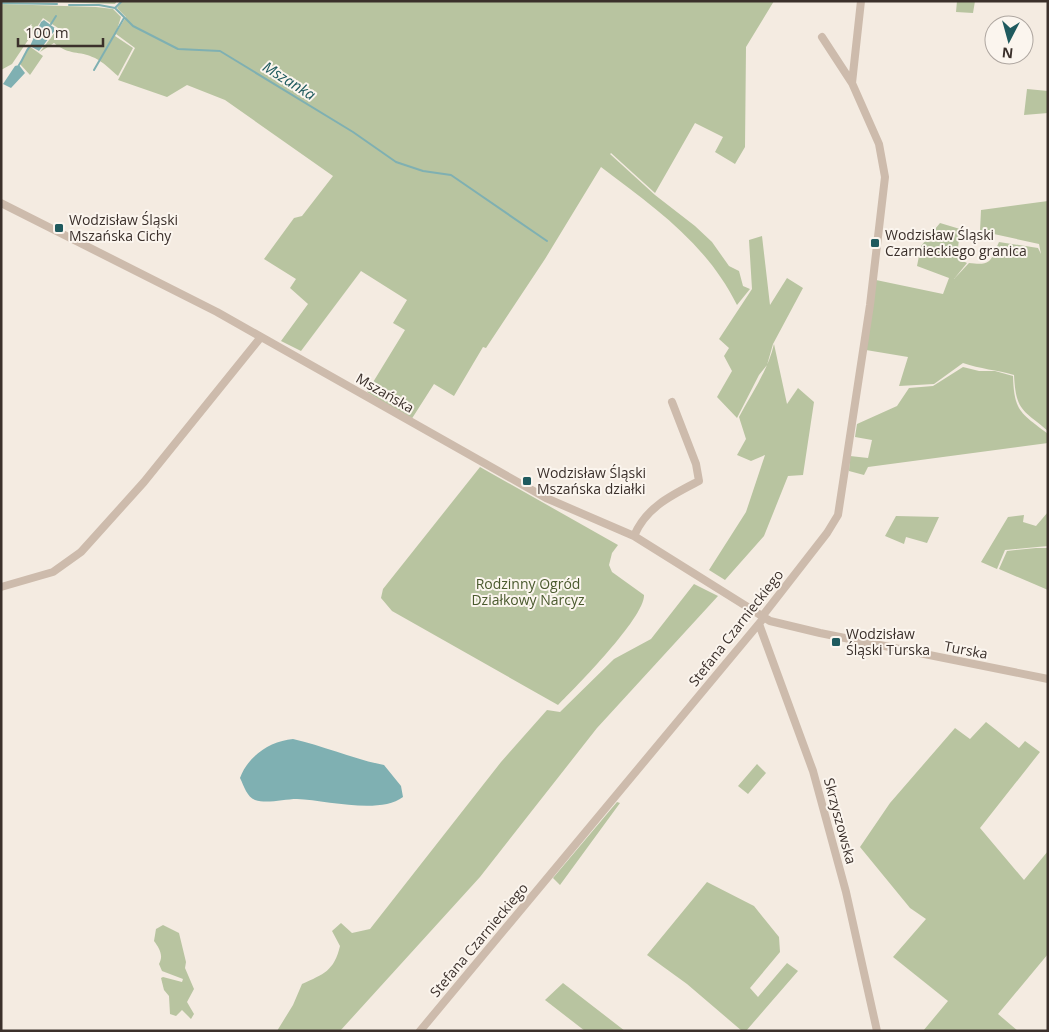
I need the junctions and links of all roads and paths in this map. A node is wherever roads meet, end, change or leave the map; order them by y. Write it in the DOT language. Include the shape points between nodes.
graph roads {
  1 [pos="861,1"];
  2 [pos="822,37"];
  3 [pos="852,83"];
  4 [pos="1,203"];
  5 [pos="261,337"];
  6 [pos="672,402"];
  7 [pos="634,536"];
  8 [pos="1,587"];
  9 [pos="752,610"];
  10 [pos="763,617"];
  11 [pos="758,624"];
  12 [pos="1048,679"];
  13 [pos="420,1031"];
  14 [pos="877,1031"];
  1 -- 3 [label="street"];
  2 -- 3 [label="street"];
  3 -- 10 [label="street, Stefana Czarnieckiego" via="882,158 884,187 840,507 834,522"];
  4 -- 5 [label="street, Mszańska"];
  5 -- 7 [label="street, Mszańska" via="546,498"];
  5 -- 8 [label="street" via="144,482 81,552 53,572"];
  6 -- 7 [label="street" via="696,464 699,481 664,499 648,512"];
  7 -- 9 [label="street, Mszańska"];
  9 -- 10 [label="street, Turska"];
  10 -- 11 [label="street, Stefana Czarnieckiego"];
  10 -- 12 [label="street, Turska" via="800,629"];
  11 -- 13 [label="street, Stefana Czarnieckiego"];
  11 -- 14 [label="street, Skrzyszowska" via="813,771 846,892"];
}
